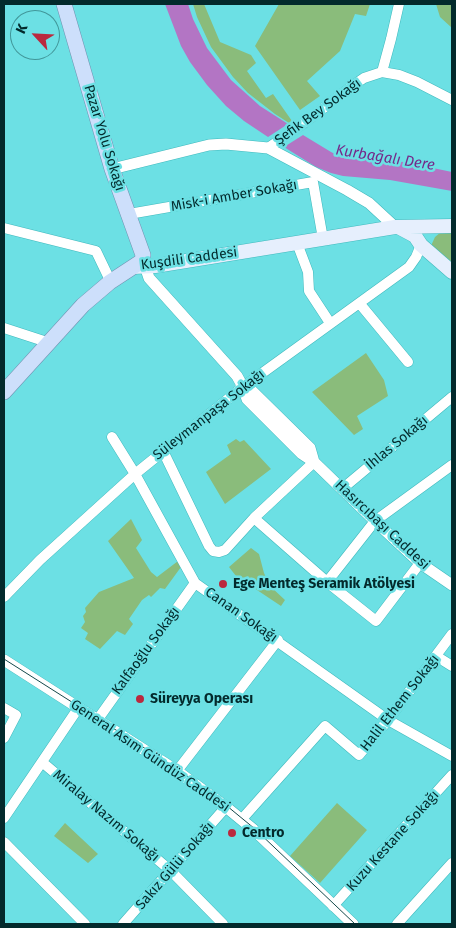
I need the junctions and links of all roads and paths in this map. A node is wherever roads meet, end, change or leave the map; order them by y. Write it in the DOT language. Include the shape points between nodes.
graph roads {
  1 [pos="64,4"];
  2 [pos="399,4"];
  3 [pos="382,72"];
  4 [pos="452,100"];
  5 [pos="271,146"];
  6 [pos="112,169"];
  7 [pos="312,177"];
  8 [pos="128,214"];
  9 [pos="431,226"];
  10 [pos="452,226"];
  11 [pos="4,228"];
  12 [pos="395,228"];
  13 [pos="323,239"];
  14 [pos="297,243"];
  15 [pos="421,245"];
  16 [pos="139,267"];
  17 [pos="452,272"];
  18 [pos="108,276"];
  19 [pos="360,304"];
  20 [pos="330,323"];
  21 [pos="4,328"];
  22 [pos="50,343"];
  23 [pos="408,362"];
  24 [pos="243,386"];
  25 [pos="4,392"];
  26 [pos="452,397"];
  27 [pos="112,437"];
  28 [pos="163,451"];
  29 [pos="314,462"];
  30 [pos="452,465"];
  31 [pos="135,474"];
  32 [pos="342,489"];
  33 [pos="254,518"];
  34 [pos="375,522"];
  35 [pos="420,563"];
  36 [pos="327,582"];
  37 [pos="195,583"];
  38 [pos="452,585"];
  39 [pos="4,596"];
  40 [pos="452,634"];
  41 [pos="278,640"];
  42 [pos="436,656"];
  43 [pos="4,660"];
  44 [pos="452,666"];
  45 [pos="80,707"];
  46 [pos="4,708"];
  47 [pos="98,719"];
  48 [pos="388,720"];
  49 [pos="4,738"];
  50 [pos="452,756"];
  51 [pos="42,762"];
  52 [pos="178,771"];
  53 [pos="452,775"];
  54 [pos="226,807"];
  55 [pos="4,818"];
  56 [pos="242,819"];
  57 [pos="4,842"];
  58 [pos="452,863"];
  59 [pos="170,871"];
  60 [pos="333,906"];
  61 [pos="125,923"];
  62 [pos="85,924"];
  63 [pos="224,924"];
  64 [pos="352,924"];
  65 [pos="398,924"];
  1 -- 6 [label="main road, Pazar Yolu Sokağı"];
  2 -- 3 [label="street"];
  3 -- 4 [label="street" via="417,82"];
  3 -- 5 [label="street, Şefik Bey Sokağı" via="364,78"];
  5 -- 6 [label="street" via="209,145"];
  5 -- 7 [label="street"];
  6 -- 8 [label="main road, Pazar Yolu Sokağı"];
  7 -- 8 [label="street, Misk-i Amber Sokağı"];
  7 -- 12 [label="street" via="369,203"];
  7 -- 13 [label="street, Misk-i Amber Sokağı"];
  8 -- 16 [label="main road, Pazar Yolu Sokağı" via="143,255"];
  9 -- 10 [label="main road, Kuşdili Caddesi"];
  9 -- 12 [label="main road, Kuşdili Caddesi"];
  9 -- 15 [label="main road" via="423,234"];
  11 -- 18 [label="street" via="96,251"];
  12 -- 13 [label="main road, Kuşdili Caddesi"];
  12 -- 15 [label="main road" via="411,232"];
  13 -- 14 [label="main road, Kuşdili Caddesi"];
  14 -- 16 [label="main road, Kuşdili Caddesi"];
  14 -- 20 [label="street" via="308,272 309,291"];
  15 -- 17 [label="main road"];
  15 -- 19 [label="street, Süleymanpaşa Sokağı" via="408,267"];
  16 -- 22 [label="main road, Kuşdili Caddesi" via="110,282 83,305"];
  16 -- 24 [label="street, Hasırcıbaşı Caddesi"];
  19 -- 20 [label="street, Süleymanpaşa Sokağı"];
  19 -- 23 [label="street"];
  20 -- 24 [label="street, Süleymanpaşa Sokağı"];
  21 -- 22 [label="street"];
  22 -- 25 [label="main road, Kuşdili Caddesi"];
  24 -- 28 [label="street, Süleymanpaşa Sokağı"];
  24 -- 29 [label="street, Hasırcıbaşı Caddesi" via="310,448"];
  26 -- 32 [label="street, İhlas Sokağı"];
  27 -- 31 [label="street, Canan Sokağı"];
  28 -- 31 [label="street, Süleymanpaşa Sokağı"];
  28 -- 33 [label="street" via="213,551 225,550"];
  29 -- 32 [label="street, Hasırcıbaşı Caddesi"];
  29 -- 33 [label="street"];
  30 -- 34 [label="street"];
  31 -- 37 [label="street, Canan Sokağı"];
  31 -- 39 [label="street, Süleymanpaşa Sokağı"];
  32 -- 34 [label="street, Hasırcıbaşı Caddesi"];
  33 -- 36 [label="street"];
  34 -- 35 [label="street, Hasırcıbaşı Caddesi"];
  34 -- 36 [label="street"];
  35 -- 36 [label="street" via="376,621"];
  35 -- 38 [label="street, Hasırcıbaşı Caddesi"];
  37 -- 41 [label="street, Canan Sokağı"];
  37 -- 47 [label="street, Kalfaoğlu Sokağı"];
  40 -- 42 [label="street, Halil Ethem Sokağı"];
  41 -- 48 [label="street, Canan Sokağı"];
  41 -- 52 [label="street"];
  42 -- 44 [label="street"];
  42 -- 48 [label="street, Halil Ethem Sokağı"];
  43 -- 45 [label="street, General Asım Gündüz Caddesi"];
  45 -- 47 [label="street, General Asım Gündüz Caddesi"];
  45 -- 51 [label="street"];
  46 -- 49 [label="street" via="16,715"];
  47 -- 52 [label="street, General Asım Gündüz Caddesi"];
  48 -- 50 [label="street, Canan Sokağı"];
  48 -- 56 [label="street, Halil Ethem Sokağı" via="359,755 325,726"];
  51 -- 55 [label="street"];
  51 -- 59 [label="street, Miralay Nazım Sokağı"];
  52 -- 54 [label="street, General Asım Gündüz Caddesi"];
  53 -- 60 [label="street, Kuzu Kestane Sokağı"];
  54 -- 56 [label="street, General Asım Gündüz Caddesi"];
  54 -- 59 [label="street, Sakız Gülü Sokağı"];
  56 -- 60 [label="street, General Asım Gündüz Caddesi"];
  57 -- 62 [label="street"];
  58 -- 65 [label="street"];
  59 -- 61 [label="street, Sakız Gülü Sokağı"];
  59 -- 63 [label="street, Miralay Nazım Sokağı"];
  60 -- 64 [label="street, General Asım Gündüz Caddesi"];
}
